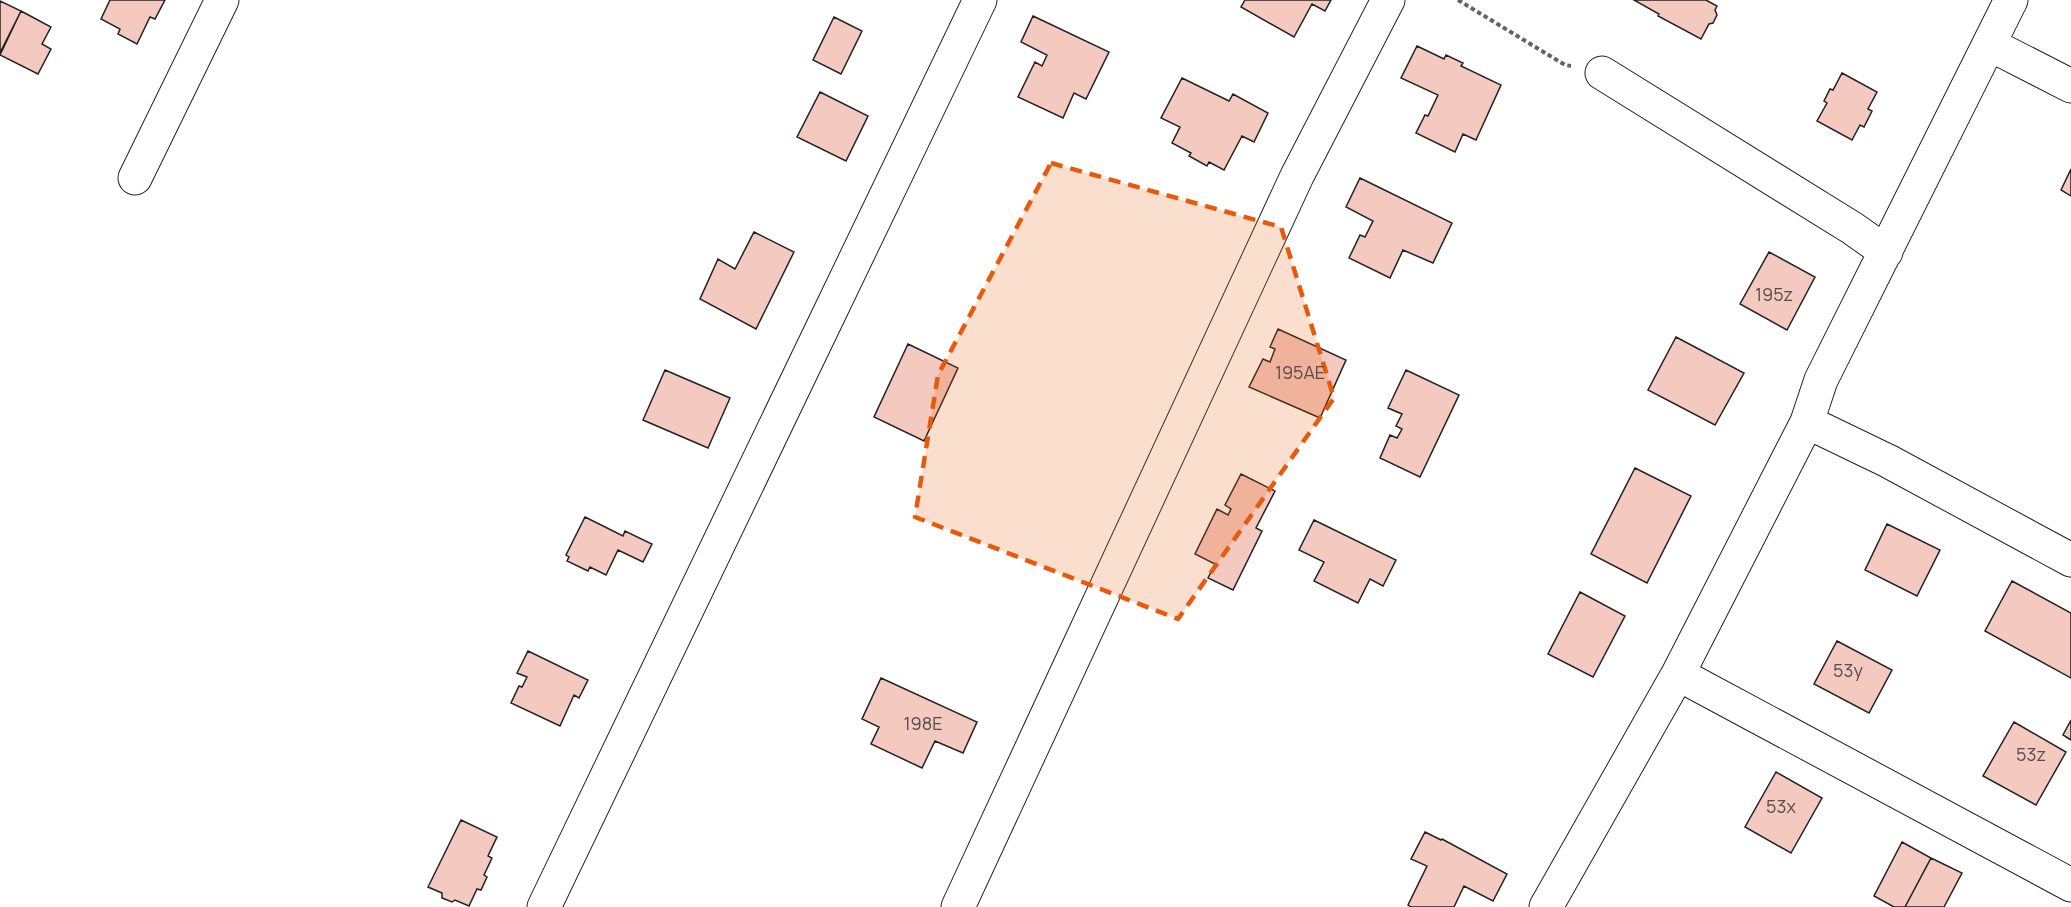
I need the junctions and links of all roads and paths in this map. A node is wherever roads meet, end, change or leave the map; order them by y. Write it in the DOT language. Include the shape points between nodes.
graph roads {
  1 [pos="222,0"];
  2 [pos="980,0"];
  3 [pos="1388,0"];
  4 [pos="1458,0"];
  5 [pos="2011,0"];
  6 [pos="1989,44"];
  7 [pos="1602,73"];
  8 [pos="2071,86"];
  9 [pos="135,178"];
  10 [pos="1886,252"];
  11 [pos="1807,422"];
  12 [pos="2071,560"];
  13 [pos="1678,674"];
  14 [pos="2071,885"];
  15 [pos="544,907"];
  16 [pos="958,907"];
  17 [pos="1546,907"];
  1 -- 9 [label="street"];
  2 -- 15 [label="street"];
  3 -- 16 [label="street" via="1297,176"];
  4 -- 7 [label="path" via="1565,64"];
  5 -- 6 [label="street"];
  6 -- 8 [label="street"];
  6 -- 10 [label="street"];
  7 -- 10 [label="street"];
  10 -- 11 [label="street" via="1821,380"];
  11 -- 12 [label="street"];
  11 -- 13 [label="street"];
  13 -- 14 [label="street"];
  13 -- 17 [label="street"];
}
